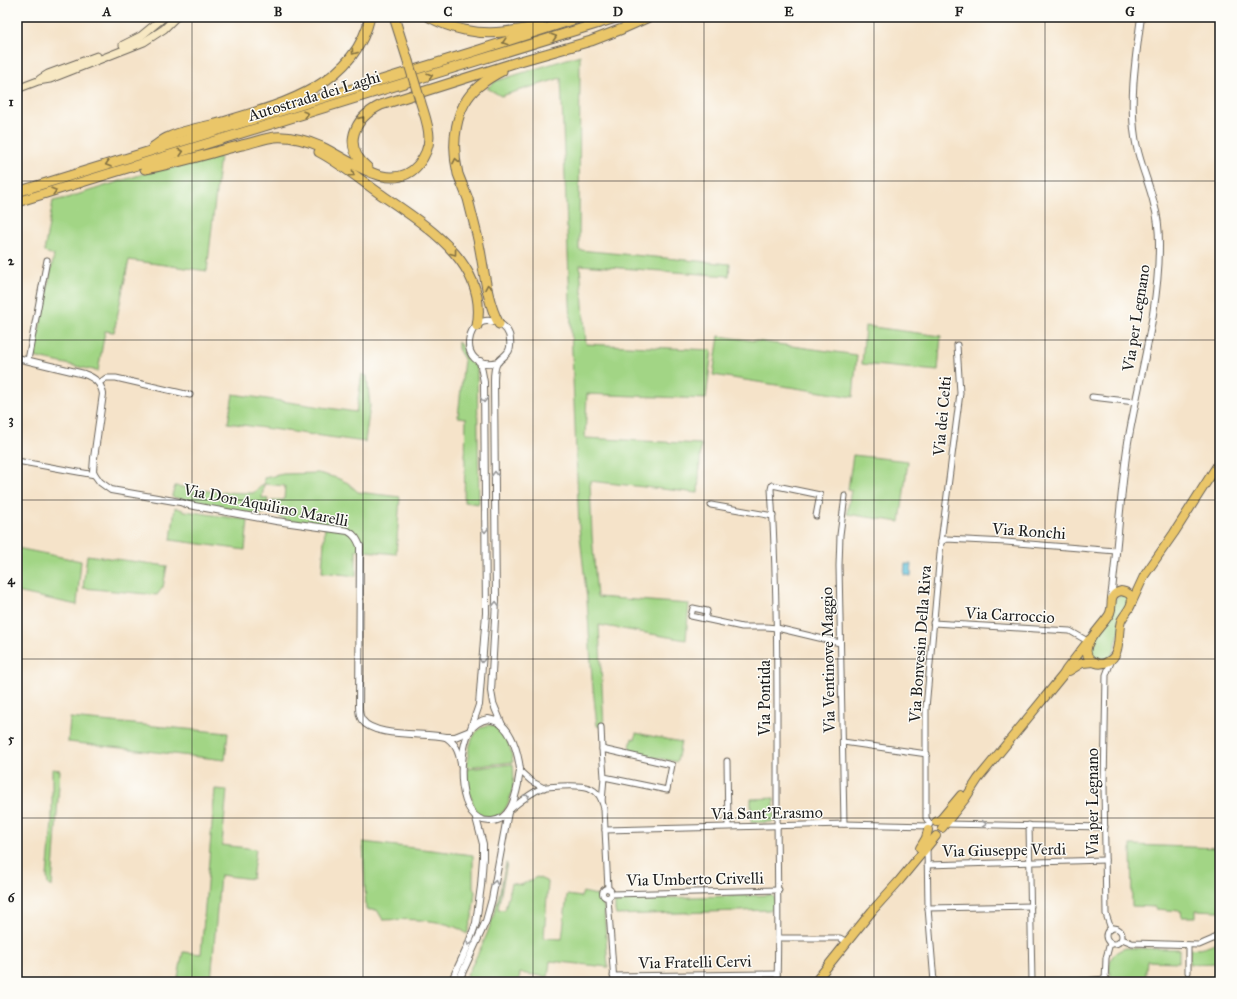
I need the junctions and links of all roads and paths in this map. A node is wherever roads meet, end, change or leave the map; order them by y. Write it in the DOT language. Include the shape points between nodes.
graph roads {
  1 [pos="164,17"];
  2 [pos="176,17"];
  3 [pos="370,17"];
  4 [pos="394,17"];
  5 [pos="429,17"];
  6 [pos="620,17"];
  7 [pos="648,17"];
  8 [pos="1141,17"];
  9 [pos="579,18"];
  10 [pos="558,51"];
  11 [pos="38,81"];
  12 [pos="17,88"];
  13 [pos="251,143"];
  14 [pos="146,152"];
  15 [pos="377,174"];
  16 [pos="104,176"];
  17 [pos="17,192"];
  18 [pos="17,202"];
  19 [pos="46,260"];
  20 [pos="499,324"];
  21 [pos="476,326"];
  22 [pos="957,345"];
  23 [pos="17,358"];
  24 [pos="28,360"];
  25 [pos="480,361"];
  26 [pos="498,362"];
  27 [pos="99,383"];
  28 [pos="190,395"];
  29 [pos="1092,397"];
  30 [pos="1135,402"];
  31 [pos="17,461"];
  32 [pos="1220,461"];
  33 [pos="951,466"];
  34 [pos="95,476"];
  35 [pos="845,496"];
  36 [pos="711,505"];
  37 [pos="772,516"];
  38 [pos="816,516"];
  39 [pos="941,542"];
  40 [pos="1116,551"];
  41 [pos="1144,576"];
  42 [pos="1114,578"];
  43 [pos="1123,591"];
  44 [pos="1111,599"];
  45 [pos="1132,602"];
  46 [pos="705,619"];
  47 [pos="933,623"];
  48 [pos="777,628"];
  49 [pos="1087,640"];
  50 [pos="840,643"];
  51 [pos="1114,658"];
  52 [pos="1097,663"];
  53 [pos="1063,675"];
  54 [pos="1106,675"];
  55 [pos="502,725"];
  56 [pos="601,727"];
  57 [pos="470,731"];
  58 [pos="446,737"];
  59 [pos="842,742"];
  60 [pos="602,749"];
  61 [pos="927,754"];
  62 [pos="727,761"];
  63 [pos="461,764"];
  64 [pos="520,770"];
  65 [pos="604,777"];
  66 [pos="544,788"];
  67 [pos="602,802"];
  68 [pos="509,810"];
  69 [pos="476,818"];
  70 [pos="844,824"];
  71 [pos="1029,825"];
  72 [pos="728,826"];
  73 [pos="777,826"];
  74 [pos="935,826"];
  75 [pos="1104,827"];
  76 [pos="605,830"];
  77 [pos="927,847"];
  78 [pos="1106,860"];
  79 [pos="1030,862"];
  80 [pos="927,865"];
  81 [pos="608,889"];
  82 [pos="779,890"];
  83 [pos="610,896"];
  84 [pos="1031,906"];
  85 [pos="928,908"];
  86 [pos="872,911"];
  87 [pos="1111,929"];
  88 [pos="1220,933"];
  89 [pos="778,938"];
  90 [pos="1122,939"];
  91 [pos="847,942"];
  92 [pos="1110,943"];
  93 [pos="1188,945"];
  94 [pos="1188,972"];
  95 [pos="777,974"];
  96 [pos="613,976"];
  97 [pos="1105,981"];
  98 [pos="451,982"];
  99 [pos="458,982"];
  100 [pos="614,982"];
  101 [pos="777,982"];
  102 [pos="815,982"];
  103 [pos="934,982"];
  104 [pos="1032,982"];
  105 [pos="1072,982"];
  1 -- 11 [label="main road" via="141,36 126,44 48,74"];
  2 -- 11 [label="main road" via="164,29 144,42 50,80"];
  3 -- 14 [label="highway, one-way" via="363,38 349,60 332,76 307,93 284,103 169,137"];
  4 -- 15 [label="highway, bridge" via="429,130 430,142 428,150 416,168 400,176 387,177"];
  5 -- 9 [label="highway" via="451,27 471,32 503,33"];
  16 -- 6 [label="highway, Autostrada dei Laghi, one-way"];
  7 -- 10 [label="highway" via="604,36"];
  8 -- 30 [label="street, Via per Legnano" via="1133,87 1134,130 1140,160 1157,213 1159,244 1155,303"];
  9 -- 14 [label="highway, Autostrada dei Laghi, one-way"];
  15 -- 10 [label="highway, one-way" via="361,162 354,150 353,142 357,126 363,116 371,110 388,102"];
  20 -- 10 [label="highway, one-way" via="490,305 476,231 468,199 458,175 454,152 457,125 462,110 478,86 503,70"];
  11 -- 12 [label="main road"];
  13 -- 15 [label="highway" via="275,137 308,141"];
  13 -- 16 [label="highway" via="169,164"];
  13 -- 21 [label="highway, one-way" via="277,141 314,149 432,230 449,246 470,277 478,295 479,313"];
  14 -- 17 [label="highway, Autostrada dei Laghi, one-way"];
  18 -- 16 [label="highway, Autostrada dei Laghi, one-way"];
  19 -- 24 [label="street"];
  20 -- 21 [label="street" via="488,321"];
  20 -- 26 [label="street" via="508,333 510,346 508,353"];
  21 -- 25 [label="street" via="468,344 474,357"];
  22 -- 33 [label="street, Via dei Celti" via="960,393"];
  23 -- 24 [label="street"];
  24 -- 27 [label="street" via="84,374"];
  25 -- 26 [label="street"];
  25 -- 57 [label="street, one-way" via="484,382 486,613 479,705"];
  55 -- 26 [label="street, one-way" via="491,691 496,601 494,371"];
  27 -- 28 [label="street" via="106,378 116,378"];
  27 -- 34 [label="street" via="103,394 94,458"];
  29 -- 30 [label="street"];
  30 -- 40 [label="street, Via per Legnano" via="1121,495"];
  31 -- 34 [label="street"];
  32 -- 41 [label="main road"];
  33 -- 39 [label="street, Via Bonvesin Della Riva"];
  34 -- 58 [label="street, Via Don Aquilino Marelli" via="104,485 117,491 352,533 360,546 358,706 362,721 378,730"];
  35 -- 50 [label="street, Via Ventinove Maggio" via="840,550"];
  36 -- 37 [label="street"];
  37 -- 38 [label="street, Via Pontida" via="772,485 820,495"];
  37 -- 48 [label="street, Via Pontida"];
  39 -- 40 [label="street, Via Ronchi" via="946,539 1008,542"];
  39 -- 47 [label="street, Via Bonvesin Della Riva"];
  40 -- 42 [label="street, Via per Legnano"];
  41 -- 43 [label="main road"];
  41 -- 45 [label="main road"];
  42 -- 43 [label="street" via="1116,587"];
  42 -- 44 [label="street, Via per Legnano"];
  43 -- 44 [label="main road" via="1113,595"];
  43 -- 45 [label="main road" via="1131,597"];
  44 -- 49 [label="main road" via="1110,613 1106,620"];
  45 -- 51 [label="main road" via="1121,623"];
  46 -- 48 [label="street" via="742,627"];
  47 -- 49 [label="street, Via Carroccio" via="1070,631"];
  47 -- 61 [label="street, Via Bonvesin Della Riva" via="926,708"];
  48 -- 50 [label="street"];
  48 -- 73 [label="street, Via Pontida"];
  49 -- 52 [label="main road" via="1088,655"];
  49 -- 53 [label="main road"];
  50 -- 59 [label="street, Via Ventinove Maggio"];
  51 -- 52 [label="main road" via="1106,663"];
  51 -- 54 [label="street, Via per Legnano"];
  52 -- 53 [label="main road" via="1082,663"];
  52 -- 54 [label="street, Via per Legnano" via="1104,666"];
  53 -- 74 [label="main road" via="978,779"];
  54 -- 75 [label="street, Via per Legnano"];
  55 -- 57 [label="street" via="488,719"];
  55 -- 64 [label="street" via="513,742"];
  56 -- 60 [label="street"];
  57 -- 58 [label="street, Via Don Aquilino Marelli"];
  57 -- 63 [label="street"];
  58 -- 63 [label="street" via="457,748"];
  59 -- 61 [label="street"];
  59 -- 70 [label="street, Via Ventinove Maggio"];
  60 -- 65 [label="street"];
  60 -- 65 [label="street" via="672,765 667,790"];
  61 -- 74 [label="street, Via Bonvesin Della Riva" via="926,818"];
  62 -- 72 [label="street"];
  63 -- 69 [label="street" via="462,782 468,805"];
  64 -- 66 [label="street" via="531,781"];
  64 -- 68 [label="street" via="516,795"];
  65 -- 67 [label="street"];
  66 -- 67 [label="street" via="583,786 596,792"];
  68 -- 66 [label="street, one-way" via="530,794"];
  67 -- 76 [label="street"];
  68 -- 69 [label="street" via="502,818 494,821"];
  99 -- 68 [label="street, one-way" via="486,921"];
  69 -- 98 [label="street, one-way" via="483,844 479,905 467,948"];
  70 -- 73 [label="street, Via Sant'Erasmo"];
  70 -- 74 [label="street, Via Sant'Erasmo"];
  74 -- 71 [label="street, Via Sant'Erasmo, one-way"];
  71 -- 75 [label="street, Via Sant'Erasmo"];
  71 -- 79 [label="street"];
  72 -- 73 [label="street, Via Sant'Erasmo"];
  72 -- 76 [label="street, Via Sant'Erasmo"];
  73 -- 82 [label="street, Via Pontida"];
  74 -- 77 [label="main road" via="940,834"];
  74 -- 86 [label="main road"];
  75 -- 78 [label="street, Via per Legnano"];
  76 -- 81 [label="street"];
  77 -- 80 [label="street"];
  77 -- 86 [label="main road"];
  78 -- 79 [label="street, Via Giuseppe Verdi"];
  78 -- 87 [label="street, Via per Legnano" via="1106,914"];
  79 -- 80 [label="street, Via Giuseppe Verdi"];
  79 -- 84 [label="street"];
  80 -- 85 [label="street"];
  81 -- 83 [label="street" via="612,891"];
  81 -- 83 [label="street" via="602,894 604,897"];
  82 -- 83 [label="street, Via Umberto Crivelli"];
  82 -- 89 [label="street, Via Pontida"];
  83 -- 96 [label="street"];
  84 -- 85 [label="street"];
  84 -- 104 [label="street"];
  85 -- 103 [label="street"];
  86 -- 91 [label="main road"];
  87 -- 90 [label="street" via="1119,931"];
  87 -- 92 [label="street" via="1106,936"];
  88 -- 93 [label="street" via="1206,943"];
  89 -- 91 [label="street" via="840,938"];
  89 -- 95 [label="street, Via Pontida"];
  90 -- 92 [label="street" via="1117,944"];
  90 -- 93 [label="street" via="1132,943"];
  91 -- 102 [label="main road"];
  92 -- 97 [label="street" via="1106,958"];
  93 -- 94 [label="street"];
  95 -- 96 [label="street, Via Fratelli Cervi"];
  95 -- 101 [label="street, Via Pontida"];
  96 -- 100 [label="street"];
  97 -- 105 [label="street"];
}
